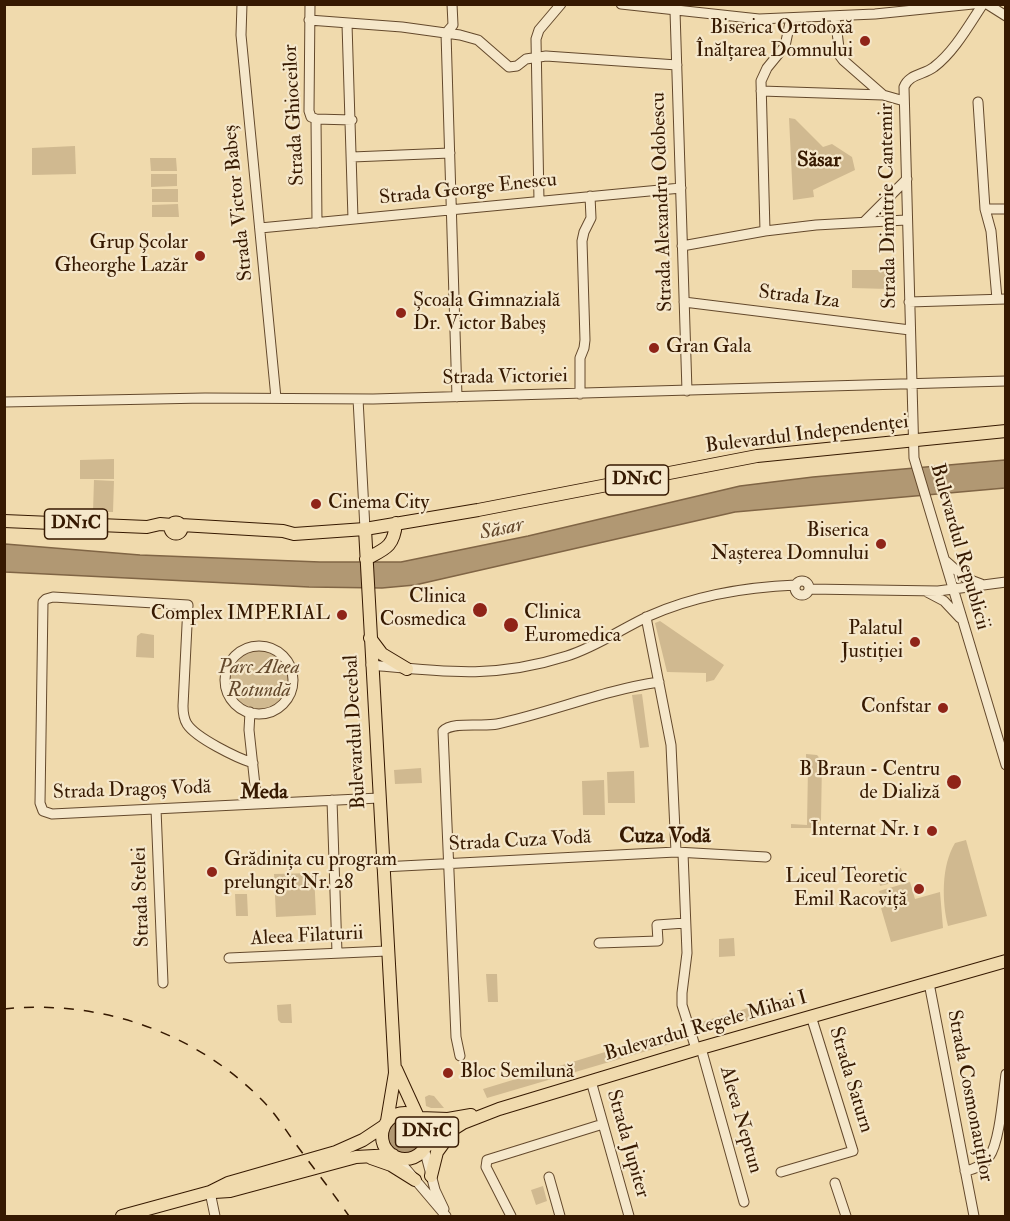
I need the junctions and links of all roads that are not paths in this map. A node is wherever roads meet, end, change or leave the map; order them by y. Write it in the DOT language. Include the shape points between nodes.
graph roads {
  1 [pos="242,4"];
  2 [pos="310,4"];
  3 [pos="453,4"];
  4 [pos="561,4"];
  5 [pos="621,4"];
  6 [pos="973,4"];
  7 [pos="985,4"];
  8 [pos="953,6"];
  9 [pos="675,11"];
  10 [pos="835,16"];
  11 [pos="1005,16"];
  12 [pos="791,18"];
  13 [pos="309,21"];
  14 [pos="347,24"];
  15 [pos="446,33"];
  16 [pos="535,57"];
  17 [pos="677,65"];
  18 [pos="761,92"];
  19 [pos="882,95"];
  20 [pos="904,101"];
  21 [pos="978,102"];
  22 [pos="316,119"];
  23 [pos="352,120"];
  24 [pos="450,153"];
  25 [pos="352,158"];
  26 [pos="907,179"];
  27 [pos="681,188"];
  28 [pos="590,196"];
  29 [pos="539,201"];
  30 [pos="985,209"];
  31 [pos="1005,209"];
  32 [pos="452,210"];
  33 [pos="353,219"];
  34 [pos="906,220"];
  35 [pos="864,222"];
  36 [pos="317,223"];
  37 [pos="260,228"];
  38 [pos="765,231"];
  39 [pos="682,246"];
  40 [pos="1001,299"];
  41 [pos="684,302"];
  42 [pos="909,302"];
  43 [pos="910,330"];
  44 [pos="1005,381"];
  45 [pos="912,383"];
  46 [pos="687,391"];
  47 [pos="580,394"];
  48 [pos="457,397"];
  49 [pos="276,398"];
  50 [pos="358,399"];
  51 [pos="4,402"];
  52 [pos="1005,431"];
  53 [pos="915,441"];
  54 [pos="4,520"];
  55 [pos="396,523"];
  56 [pos="365,529"];
  57 [pos="366,559"];
  58 [pos="945,560"];
  59 [pos="1005,582"];
  60 [pos="984,585"];
  61 [pos="954,590"];
  62 [pos="924,591"];
  63 [pos="646,617"];
  64 [pos="962,622"];
  65 [pos="370,638"];
  66 [pos="371,665"];
  67 [pos="406,669"];
  68 [pos="659,682"];
  69 [pos="250,712"];
  70 [pos="253,764"];
  71 [pos="1005,765"];
  72 [pos="379,798"];
  73 [pos="332,800"];
  74 [pos="257,804"];
  75 [pos="156,809"];
  76 [pos="680,853"];
  77 [pos="766,857"];
  78 [pos="448,864"];
  79 [pos="382,867"];
  80 [pos="685,923"];
  81 [pos="599,943"];
  82 [pos="387,951"];
  83 [pos="337,953"];
  84 [pos="229,958"];
  85 [pos="1005,961"];
  86 [pos="163,983"];
  87 [pos="928,983"];
  88 [pos="812,1016"];
  89 [pos="698,1049"];
  90 [pos="460,1056"];
  91 [pos="394,1064"];
  92 [pos="1005,1074"];
  93 [pos="591,1081"];
  94 [pos="408,1096"];
  95 [pos="392,1098"];
  96 [pos="499,1109"];
  97 [pos="419,1118"];
  98 [pos="455,1123"];
  99 [pos="385,1124"];
  100 [pos="603,1124"];
  101 [pos="363,1140"];
  102 [pos="424,1147"];
  103 [pos="364,1156"];
  104 [pos="394,1156"];
  105 [pos="965,1171"];
  106 [pos="781,1172"];
  107 [pos="430,1176"];
  108 [pos="549,1177"];
  109 [pos="415,1180"];
  110 [pos="836,1183"];
  111 [pos="210,1192"];
  112 [pos="744,1202"];
  113 [pos="122,1216"];
  114 [pos="215,1216"];
  115 [pos="447,1216"];
  116 [pos="511,1216"];
  117 [pos="560,1216"];
  118 [pos="629,1216"];
  119 [pos="846,1216"];
  120 [pos="974,1216"];
  1 -- 37 [label="street, Strada Victor Babeș" via="241,35"];
  2 -- 13 [label="street, Strada Ghioceilor"];
  3 -- 15 [label="street" via="453,26"];
  4 -- 16 [label="street" via="537,34"];
  5 -- 9 [label="street"];
  6 -- 8 [label="street"];
  7 -- 11 [label="street"];
  7 -- 20 [label="street, Strada Dimitrie Cantemir" via="934,67 906,81"];
  8 -- 10 [label="street"];
  9 -- 12 [label="street" via="736,18"];
  9 -- 17 [label="street, Strada Alexandru Odobescu"];
  10 -- 12 [label="street"];
  10 -- 19 [label="street" via="840,56"];
  12 -- 18 [label="street" via="784,46 764,73"];
  13 -- 14 [label="street"];
  13 -- 22 [label="street, Strada Ghioceilor" via="309,111"];
  14 -- 15 [label="street"];
  14 -- 23 [label="street"];
  15 -- 16 [label="street" via="477,40 509,67"];
  15 -- 24 [label="street"];
  16 -- 17 [label="street"];
  16 -- 29 [label="street"];
  17 -- 27 [label="street, Strada Alexandru Odobescu"];
  18 -- 19 [label="street"];
  18 -- 38 [label="street"];
  19 -- 20 [label="street"];
  20 -- 26 [label="street, Strada Dimitrie Cantemir"];
  21 -- 30 [label="street"];
  22 -- 23 [label="street"];
  22 -- 36 [label="street, Strada Ghioceilor"];
  23 -- 25 [label="street"];
  24 -- 25 [label="street"];
  24 -- 32 [label="street"];
  25 -- 33 [label="street"];
  26 -- 34 [label="street, Strada Dimitrie Cantemir"];
  26 -- 35 [label="street"];
  27 -- 28 [label="street, Strada George Enescu"];
  27 -- 39 [label="street, Strada Alexandru Odobescu"];
  28 -- 29 [label="street, Strada George Enescu"];
  28 -- 47 [label="street" via="591,218 582,241 585,348 580,358"];
  29 -- 32 [label="street, Strada George Enescu"];
  30 -- 31 [label="street"];
  30 -- 40 [label="street"];
  32 -- 33 [label="street, Strada George Enescu"];
  32 -- 48 [label="street"];
  33 -- 36 [label="street, Strada George Enescu"];
  34 -- 35 [label="street"];
  34 -- 42 [label="street, Strada Dimitrie Cantemir"];
  35 -- 38 [label="street"];
  36 -- 37 [label="street, Strada George Enescu"];
  37 -- 49 [label="street, Strada Victor Babeș"];
  38 -- 39 [label="street"];
  39 -- 41 [label="street, Strada Alexandru Odobescu"];
  40 -- 42 [label="street"];
  41 -- 43 [label="street, Strada Iza"];
  41 -- 46 [label="street, Strada Alexandru Odobescu"];
  42 -- 43 [label="street, Strada Dimitrie Cantemir"];
  43 -- 45 [label="street, Strada Dimitrie Cantemir"];
  44 -- 45 [label="street, Strada Victoriei"];
  45 -- 46 [label="street, Strada Victoriei"];
  45 -- 53 [label="street, Strada Dimitrie Cantemir"];
  46 -- 47 [label="street, Strada Victoriei"];
  47 -- 48 [label="street, Strada Victoriei"];
  48 -- 50 [label="street, Strada Victoriei"];
  49 -- 50 [label="street, Strada Victoriei"];
  49 -- 51 [label="street, Strada Victoriei"];
  50 -- 56 [label="street, Bulevardul Decebal"];
  52 -- 53 [label="main road, Bulevardul Independenței / DN1C"];
  53 -- 55 [label="main road, Bulevardul Independenței / DN1C" via="757,456 559,496"];
  53 -- 58 [label="street, Bulevardul Republicii" via="916,466"];
  54 -- 56 [label="main road, Bulevardul Independenței / DN1C" via="147,527 160,524 282,539 294,534"];
  55 -- 56 [label="main road, Bulevardul Independenței / DN1C"];
  55 -- 57 [label="main road" via="388,547"];
  56 -- 57 [label="main road, Bulevardul Decebal"];
  57 -- 65 [label="main road, Bulevardul Decebal"];
  58 -- 60 [label="street" via="965,578"];
  58 -- 61 [label="street, Bulevardul Republicii"];
  59 -- 60 [label="street"];
  60 -- 61 [label="street"];
  61 -- 62 [label="street"];
  61 -- 64 [label="street, Bulevardul Republicii"];
  62 -- 63 [label="street" via="809,587 803,595 798,594 796,587 744,589 706,595"];
  62 -- 64 [label="street" via="951,607"];
  63 -- 67 [label="street" via="585,649 534,665 472,673"];
  63 -- 68 [label="street, Aleea Neptun"];
  64 -- 71 [label="street, Bulevardul Republicii"];
  65 -- 66 [label="main road, Bulevardul Decebal"];
  65 -- 67 [label="main road" via="382,654"];
  66 -- 67 [label="street"];
  66 -- 72 [label="main road, Bulevardul Decebal"];
  68 -- 76 [label="street, Aleea Neptun" via="672,760"];
  68 -- 78 [label="street" via="631,686 491,725 446,728 442,736"];
  69 -- 69 [label="street" via="262,714 273,710 282,705 291,691 288,664 267,648 240,652 227,669 225,684 229,696"];
  69 -- 70 [label="street"];
  70 -- 74 [label="street"];
  70 -- 75 [label="street, Strada Dragoș Vodă" via="199,736 184,718 188,605 46,599 41,692 43,811 52,814"];
  72 -- 73 [label="street, Strada Dragoș Vodă"];
  72 -- 79 [label="main road, Bulevardul Decebal"];
  73 -- 74 [label="street, Strada Dragoș Vodă"];
  73 -- 83 [label="street"];
  74 -- 75 [label="street, Strada Dragoș Vodă"];
  75 -- 86 [label="street, Strada Stelei"];
  76 -- 77 [label="street, Strada Cuza Vodă"];
  76 -- 78 [label="street, Strada Cuza Vodă"];
  76 -- 80 [label="street, Aleea Neptun"];
  78 -- 79 [label="street, Strada Cuza Vodă"];
  78 -- 90 [label="street"];
  79 -- 82 [label="main road, Bulevardul Decebal"];
  80 -- 81 [label="street" via="657,925 658,941"];
  80 -- 89 [label="street, Aleea Neptun" via="687,953 682,1005"];
  82 -- 83 [label="street, Aleea Filaturii"];
  82 -- 91 [label="main road, Bulevardul Decebal"];
  83 -- 84 [label="street, Aleea Filaturii"];
  85 -- 87 [label="main road, Bulevardul Regele Mihai I / DN1C"];
  87 -- 88 [label="main road, Bulevardul Regele Mihai I / DN1C"];
  87 -- 105 [label="street, Strada Cosmonauților"];
  88 -- 89 [label="main road, Bulevardul Regele Mihai I / DN1C"];
  88 -- 106 [label="street, Strada Saturn" via="854,1151"];
  89 -- 93 [label="main road, Bulevardul Regele Mihai I / DN1C"];
  89 -- 112 [label="street, Aleea Neptun"];
  91 -- 94 [label="main road, Bulevardul Decebal"];
  91 -- 95 [label="main road, Bulevardul Decebal"];
  92 -- 105 [label="street" via="992,1153 982,1165"];
  93 -- 96 [label="main road, Bulevardul Regele Mihai I / DN1C"];
  93 -- 100 [label="street, Strada Jupiter"];
  94 -- 97 [label="main road, Bulevardul Decebal"];
  94 -- 98 [label="main road" via="424,1110"];
  95 -- 99 [label="main road, Bulevardul Decebal"];
  95 -- 101 [label="main road"];
  96 -- 98 [label="main road, Bulevardul Regele Mihai I / DN1C"];
  96 -- 98 [label="main road, Bulevardul Regele Mihai I / DN1C" via="470,1115"];
  97 -- 98 [label="main road, Bulevardul Regele Mihai I / DN1C"];
  97 -- 99 [label="main road, DN1C" via="401,1113"];
  97 -- 102 [label="main road, DN1C" via="427,1132"];
  98 -- 102 [label="main road, Bulevardul Regele Mihai I / DN1C"];
  98 -- 107 [label="main road" via="436,1152"];
  99 -- 101 [label="main road, DN1C"];
  99 -- 104 [label="main road, DN1C" via="382,1139"];
  100 -- 116 [label="street" via="487,1160 486,1167"];
  100 -- 118 [label="street, Strada Jupiter"];
  101 -- 111 [label="main road, DN1C"];
  102 -- 104 [label="main road, DN1C" via="414,1156"];
  102 -- 107 [label="street"];
  103 -- 104 [label="main road, DN1C"];
  103 -- 109 [label="main road" via="391,1165"];
  103 -- 111 [label="main road, DN1C" via="230,1191"];
  104 -- 109 [label="street"];
  105 -- 120 [label="street, Strada Cosmonauților"];
  107 -- 115 [label="street"];
  108 -- 117 [label="street"];
  109 -- 115 [label="street"];
  110 -- 119 [label="street"];
  111 -- 113 [label="main road, DN1C"];
  111 -- 114 [label="street"];
}
